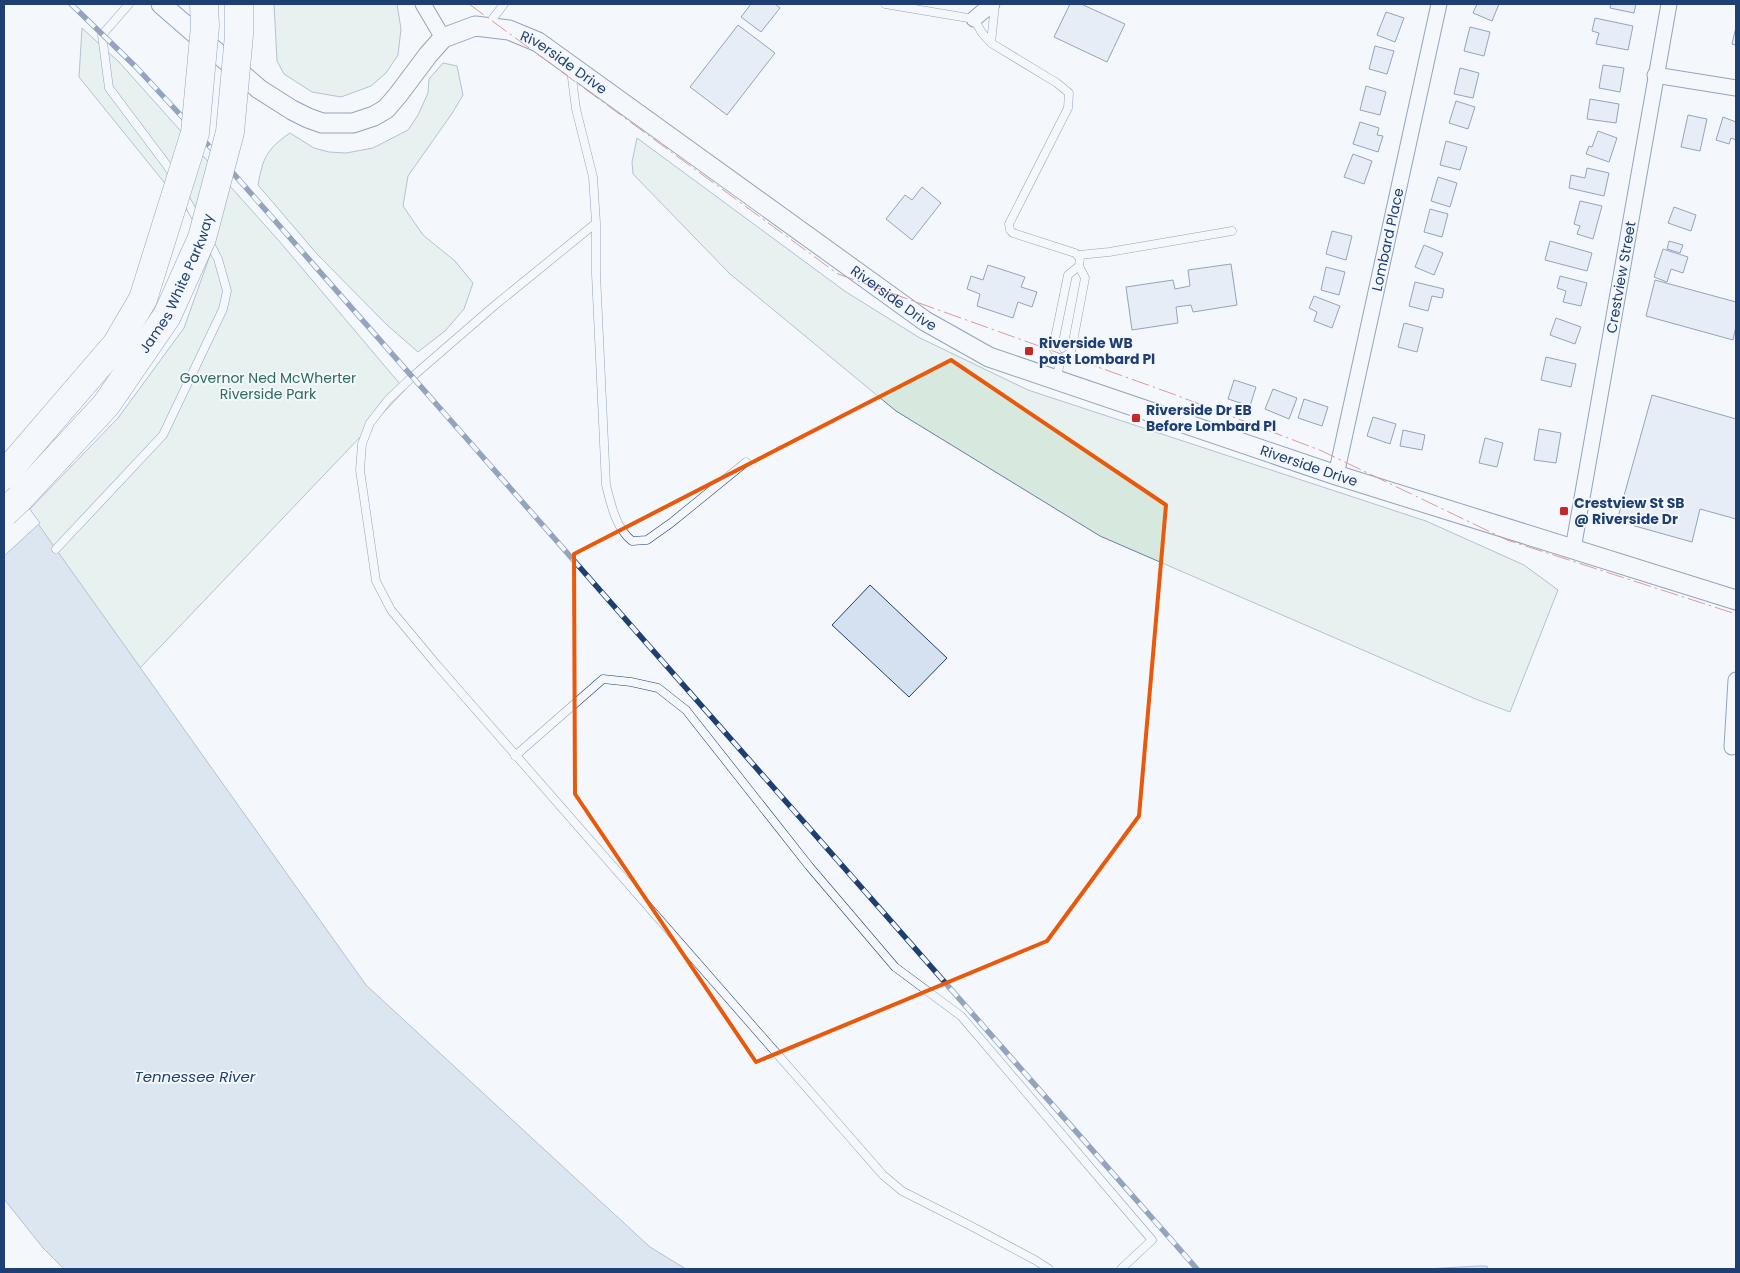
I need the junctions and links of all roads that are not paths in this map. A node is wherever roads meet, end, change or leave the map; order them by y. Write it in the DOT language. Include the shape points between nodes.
graph roads {
  1 [pos="129,4"];
  2 [pos="161,4"];
  3 [pos="204,4"];
  4 [pos="239,4"];
  5 [pos="423,4"];
  6 [pos="504,4"];
  7 [pos="885,4"];
  8 [pos="993,4"];
  9 [pos="1439,4"];
  10 [pos="1669,4"];
  11 [pos="974,19"];
  12 [pos="486,27"];
  13 [pos="444,38"];
  14 [pos="991,43"];
  15 [pos="570,66"];
  16 [pos="1655,75"];
  17 [pos="1736,88"];
  18 [pos="596,223"];
  19 [pos="1232,231"];
  20 [pos="1079,255"];
  21 [pos="1080,266"];
  22 [pos="1060,359"];
  23 [pos="1056,380"];
  24 [pos="746,462"];
  25 [pos="4,475"];
  26 [pos="1336,475"];
  27 [pos="4,513"];
  28 [pos="56,550"];
  29 [pos="1573,550"];
  30 [pos="1736,600"];
  31 [pos="1736,680"];
  32 [pos="1732,747"];
  33 [pos="515,756"];
  34 [pos="1049,1269"];
  35 [pos="1120,1269"];
  1 -- 28 [label="lane" via="102,35 109,88 166,164 218,259 227,291 223,309 163,435"];
  2 -- 13 [label="street, Riverside Drive" via="259,89 300,114 322,123 353,123 386,108"];
  3 -- 25 [label="highway, James White Parkway, bridge" via="205,26 195,133 143,299 116,344"];
  4 -- 27 [label="highway, James White Parkway, bridge" via="230,132 202,238 167,316 106,406"];
  5 -- 13 [label="street"];
  6 -- 12 [label="lane"];
  7 -- 11 [label="lane"];
  8 -- 11 [label="street"];
  8 -- 14 [label="lane"];
  9 -- 26 [label="street, Lombard Place"];
  10 -- 16 [label="street, Crestview Street"];
  11 -- 14 [label="lane"];
  12 -- 13 [label="street, Riverside Drive" via="475,26"];
  12 -- 15 [label="street, Riverside Drive" via="509,30 538,42"];
  14 -- 20 [label="lane" via="1069,92 1068,108 1014,212 1010,230"];
  15 -- 18 [label="lane" via="576,109 593,177"];
  15 -- 23 [label="street, Riverside Drive" via="925,321 989,357"];
  16 -- 17 [label="street"];
  16 -- 29 [label="street, Crestview Street"];
  18 -- 24 [label="lane" via="606,485 624,534 632,541 646,540"];
  18 -- 33 [label="lane" via="412,377 370,423 362,444 360,470 376,581 391,610"];
  19 -- 20 [label="lane"];
  20 -- 21 [label="lane"];
  21 -- 22 [label="lane" via="1085,278 1071,352"];
  21 -- 22 [label="lane" via="1068,275 1053,348"];
  22 -- 23 [label="lane"];
  23 -- 26 [label="street, Riverside Drive"];
  26 -- 29 [label="street, Riverside Drive"];
  29 -- 30 [label="street, Riverside Drive"];
  31 -- 32 [label="street"];
  33 -- 34 [label="lane" via="883,1175 902,1191"];
  33 -- 35 [label="lane" via="603,680 658,688 686,710 809,866 895,967 961,1016 1152,1240"];
}
